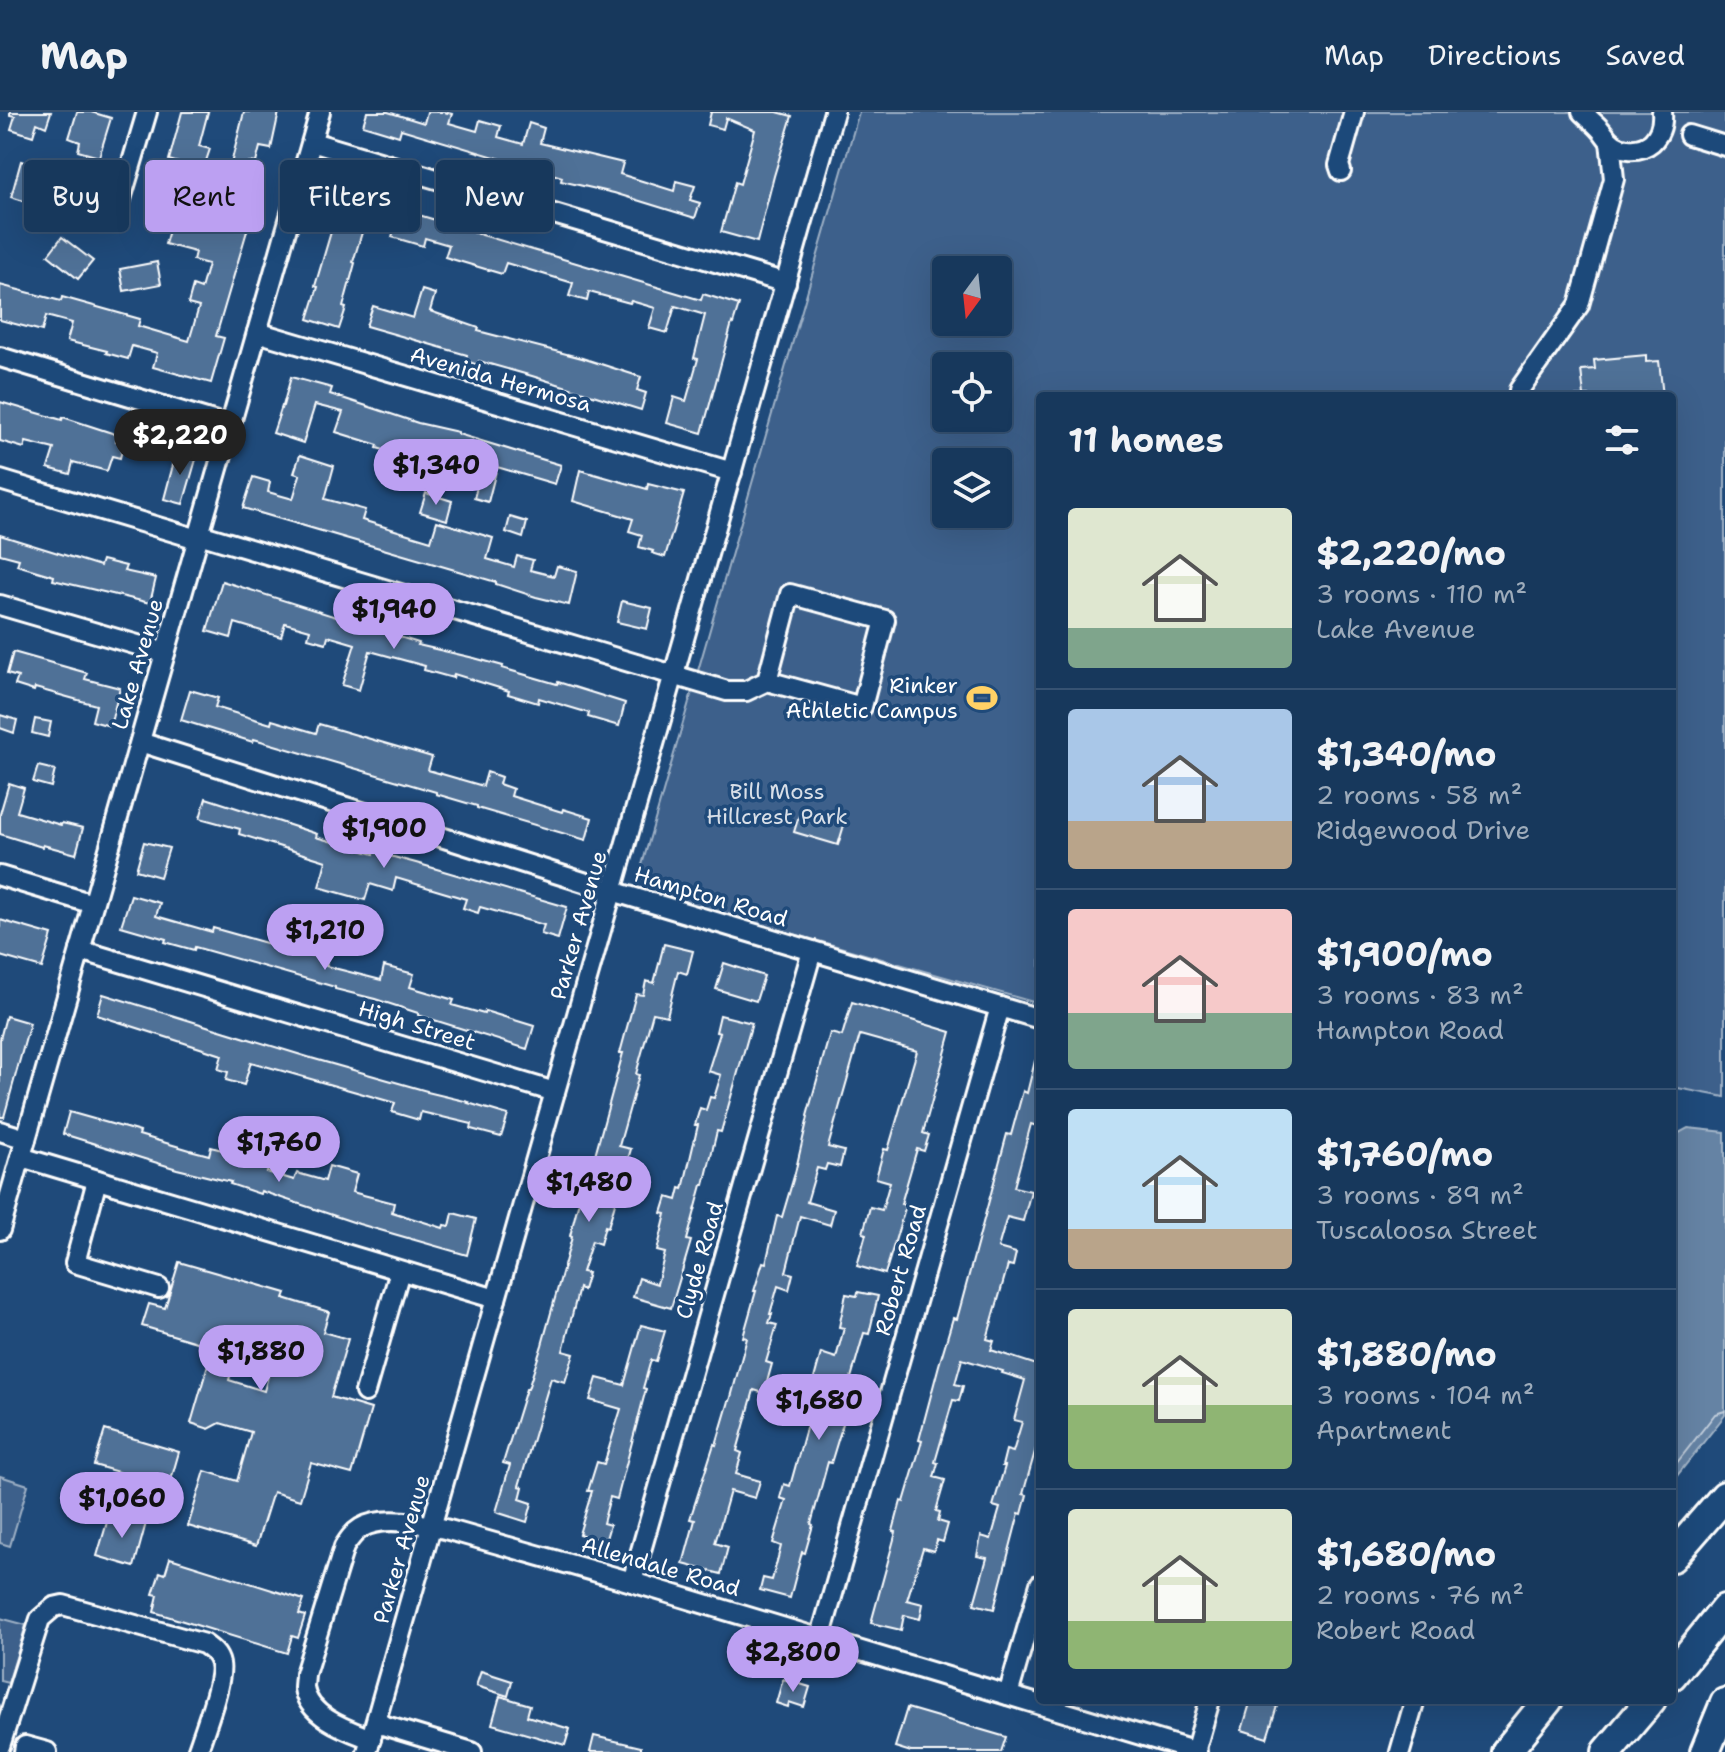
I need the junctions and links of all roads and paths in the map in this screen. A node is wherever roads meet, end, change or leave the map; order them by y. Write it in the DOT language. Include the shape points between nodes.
graph roads {
  1 [pos="147,112"];
  2 [pos="320,112"];
  3 [pos="834,112"];
  4 [pos="1354,112"];
  5 [pos="1582,112"];
  6 [pos="1601,112"];
  7 [pos="1662,112"];
  8 [pos="1689,135"];
  9 [pos="1606,136"];
  10 [pos="312,142"];
  11 [pos="1645,147"];
  12 [pos="1725,148"];
  13 [pos="1341,171"];
  14 [pos="129,172"];
  15 [pos="1614,179"];
  16 [pos="786,283"];
  17 [pos="257,332"];
  18 [pos="0,357"];
  19 [pos="1518,392"];
  20 [pos="230,426"];
  21 [pos="732,472"];
  22 [pos="0,480"];
  23 [pos="199,537"];
  24 [pos="0,605"];
  25 [pos="165,653"];
  26 [pos="674,677"];
  27 [pos="767,681"];
  28 [pos="140,742"];
  29 [pos="0,876"];
  30 [pos="612,891"];
  31 [pos="93,904"];
  32 [pos="80,950"];
  33 [pos="812,951"];
  34 [pos="1000,1007"];
  35 [pos="1036,1018"];
  36 [pos="555,1092"];
  37 [pos="0,1131"];
  38 [pos="24,1148"];
  39 [pos="97,1180"];
  40 [pos="0,1230"];
  41 [pos="400,1271"];
  42 [pos="159,1288"];
  43 [pos="496,1299"];
  44 [pos="365,1392"];
  45 [pos="1725,1496"];
  46 [pos="433,1526"];
  47 [pos="1676,1552"];
  48 [pos="632,1582"];
  49 [pos="1036,1598"];
  50 [pos="1725,1609"];
  51 [pos="820,1639"];
  52 [pos="1676,1670"];
  53 [pos="1008,1695"];
  54 [pos="1036,1703"];
  55 [pos="1725,1703"];
  56 [pos="1038,1704"];
  57 [pos="1209,1704"];
  58 [pos="1414,1704"];
  59 [pos="1545,1704"];
  60 [pos="1648,1704"];
  61 [pos="1725,1730"];
  62 [pos="371,1738"];
  63 [pos="0,1746"];
  64 [pos="24,1752"];
  65 [pos="47,1752"];
  66 [pos="197,1752"];
  67 [pos="472,1752"];
  68 [pos="1196,1752"];
  69 [pos="1400,1752"];
  70 [pos="1506,1752"];
  71 [pos="1607,1752"];
  72 [pos="1705,1752"];
  1 -- 14 [label="street"];
  2 -- 10 [label="street, Lake Avenue"];
  3 -- 16 [label="street, Parker Avenue"];
  4 -- 13 [label="street"];
  5 -- 9 [label="street"];
  6 -- 9 [label="street"];
  7 -- 11 [label="street" via="1661,129"];
  8 -- 12 [label="street"];
  9 -- 11 [label="street" via="1620,148"];
  9 -- 15 [label="street"];
  10 -- 16 [label="street"];
  10 -- 17 [label="street, Lake Avenue"];
  11 -- 15 [label="street"];
  15 -- 19 [label="street" via="1579,305"];
  16 -- 21 [label="street, Parker Avenue"];
  17 -- 20 [label="street, Lake Avenue"];
  17 -- 21 [label="street, Avenida Hermosa"];
  18 -- 20 [label="street"];
  20 -- 23 [label="street, Lake Avenue"];
  21 -- 26 [label="street, Parker Avenue"];
  22 -- 23 [label="street"];
  23 -- 25 [label="street, Lake Avenue"];
  23 -- 26 [label="street"];
  24 -- 25 [label="street"];
  25 -- 28 [label="street, Lake Avenue"];
  26 -- 27 [label="street" via="727,691 746,691"];
  26 -- 30 [label="street, Parker Avenue"];
  27 -- 27 [label="street" via="790,594 885,620 862,707"];
  28 -- 30 [label="street, Hampton Road"];
  28 -- 31 [label="street, Lake Avenue"];
  29 -- 31 [label="street"];
  30 -- 33 [label="street, Hampton Road"];
  30 -- 36 [label="street, Parker Avenue"];
  31 -- 32 [label="street, Lake Avenue"];
  32 -- 36 [label="street, High Street"];
  32 -- 38 [label="street, Lake Avenue"];
  33 -- 34 [label="street, Hampton Road"];
  33 -- 48 [label="street, Clyde Road"];
  34 -- 35 [label="street, Hampton Road"];
  34 -- 51 [label="street, Robert Road"];
  36 -- 43 [label="street, Parker Avenue"];
  37 -- 38 [label="street"];
  38 -- 39 [label="street"];
  38 -- 40 [label="street, Lake Avenue"];
  39 -- 41 [label="street"];
  39 -- 42 [label="street" via="75,1263"];
  41 -- 43 [label="street"];
  41 -- 44 [label="street"];
  43 -- 46 [label="street, Parker Avenue"];
  45 -- 47 [label="highway"];
  46 -- 48 [label="street, Allendale Road"];
  46 -- 62 [label="street, Parker Avenue"];
  46 -- 62 [label="street, Allendale Road" via="376,1522 351,1535 305,1674 304,1689 321,1714"];
  48 -- 51 [label="street, Allendale Road"];
  49 -- 53 [label="street"];
  50 -- 52 [label="highway"];
  51 -- 53 [label="street, Allendale Road"];
  53 -- 54 [label="street, Allendale Road"];
  55 -- 72 [label="highway"];
  56 -- 68 [label="street, Allendale Road"];
  57 -- 68 [label="street"];
  58 -- 69 [label="street"];
  59 -- 70 [label="highway"];
  60 -- 71 [label="highway"];
  61 -- 72 [label="highway"];
  62 -- 67 [label="street, Allendale Road"];
  63 -- 66 [label="street" via="40,1619 63,1605 204,1644 217,1655 221,1672"];
  64 -- 65 [label="street" via="25,1746"];
}
